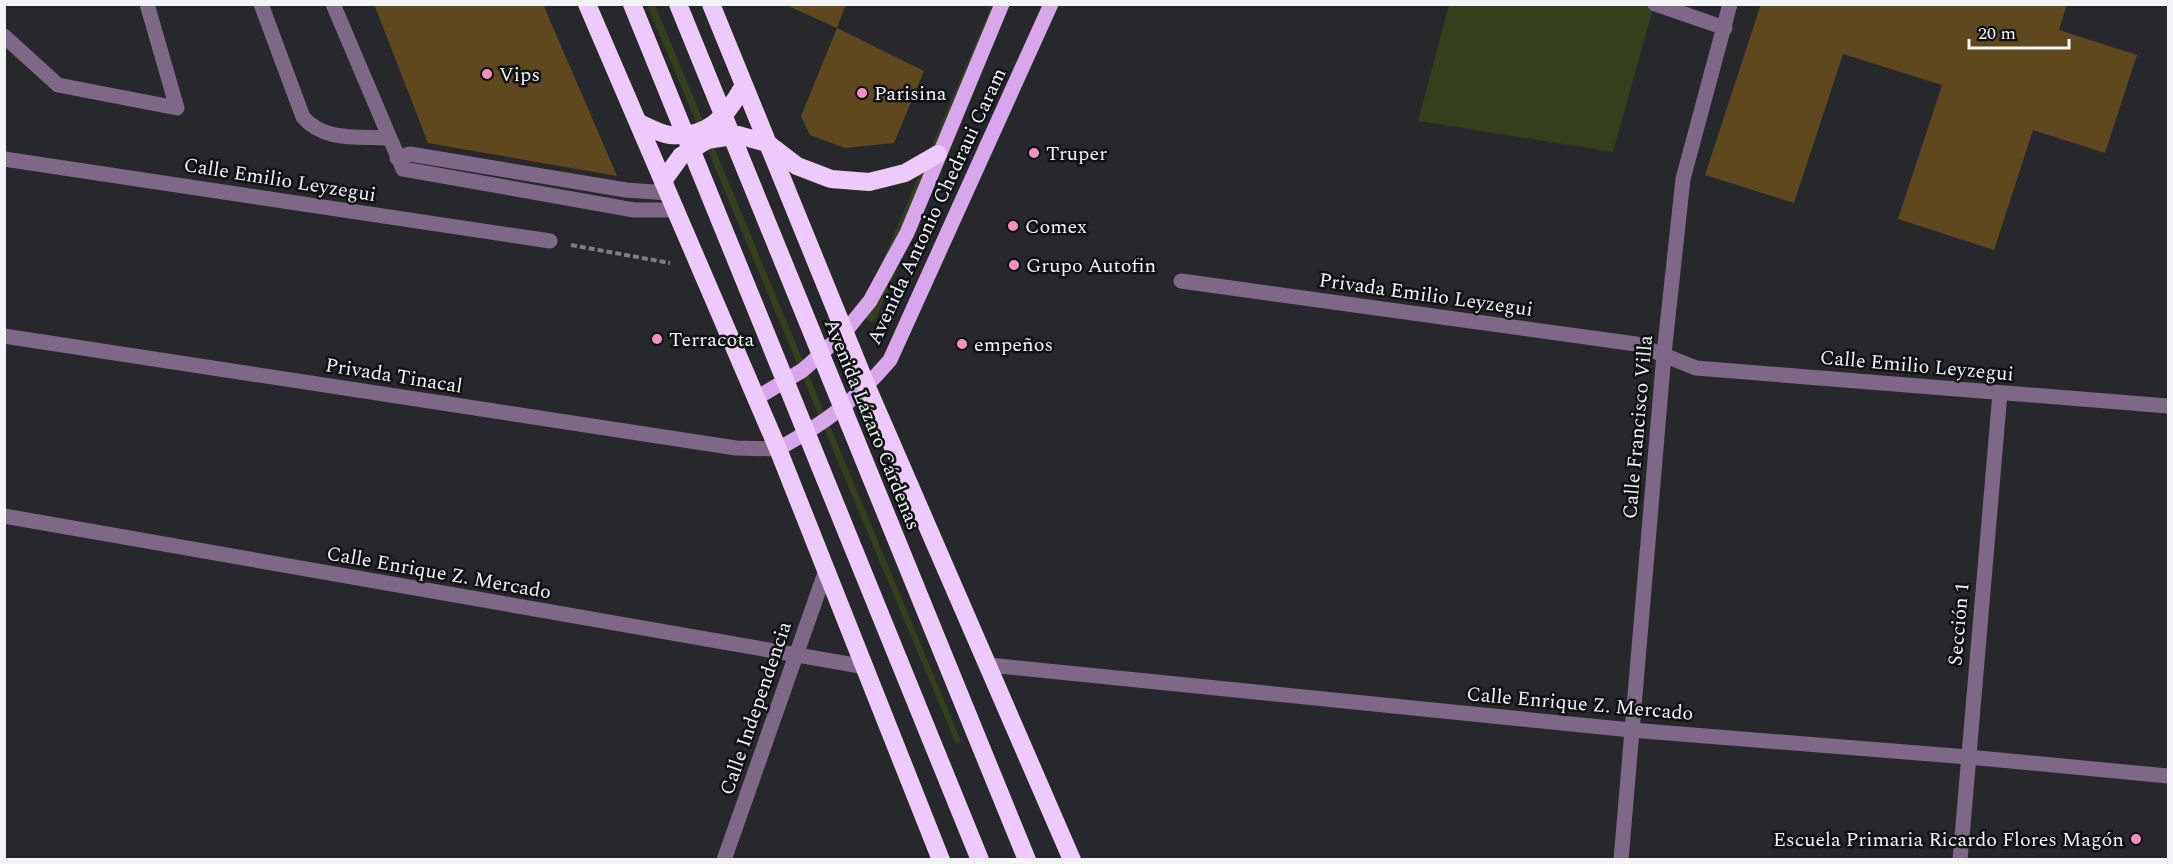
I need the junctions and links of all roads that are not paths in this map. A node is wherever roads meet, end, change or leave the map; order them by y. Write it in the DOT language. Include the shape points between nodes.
graph roads {
  1 [pos="147,4"];
  2 [pos="261,4"];
  3 [pos="333,4"];
  4 [pos="587,4"];
  5 [pos="632,4"];
  6 [pos="678,4"];
  7 [pos="711,4"];
  8 [pos="1002,4"];
  9 [pos="1051,4"];
  10 [pos="1655,4"];
  11 [pos="1730,4"];
  12 [pos="1725,28"];
  13 [pos="4,36"];
  14 [pos="743,87"];
  15 [pos="639,123"];
  16 [pos="389,138"];
  17 [pos="767,143"];
  18 [pos="938,154"];
  19 [pos="397,158"];
  20 [pos="4,159"];
  21 [pos="666,187"];
  22 [pos="676,210"];
  23 [pos="550,241"];
  24 [pos="1181,281"];
  25 [pos="844,333"];
  26 [pos="4,336"];
  27 [pos="1664,354"];
  28 [pos="867,387"];
  29 [pos="2000,393"];
  30 [pos="755,399"];
  31 [pos="2169,406"];
  32 [pos="777,449"];
  33 [pos="4,516"];
  34 [pos="826,570"];
  35 [pos="795,657"];
  36 [pos="989,665"];
  37 [pos="866,667"];
  38 [pos="1630,730"];
  39 [pos="1968,757"];
  40 [pos="2169,776"];
  41 [pos="724,860"];
  42 [pos="941,860"];
  43 [pos="980,860"];
  44 [pos="1027,860"];
  45 [pos="1072,860"];
  46 [pos="1621,860"];
  47 [pos="1960,860"];
  1 -- 13 [label="street" via="177,108 58,85"];
  2 -- 16 [label="street" via="303,117 313,129 327,135"];
  3 -- 16 [label="street"];
  4 -- 15 [label="highway"];
  5 -- 43 [label="highway, bridge"];
  6 -- 44 [label="highway, Avenida Lázaro Cárdenas, bridge"];
  7 -- 14 [label="highway"];
  8 -- 18 [label="main road, Avenida Antonio Chedraui Caram"];
  9 -- 28 [label="main road, Avenida Antonio Chedraui Caram" via="890,360"];
  10 -- 12 [label="street"];
  11 -- 12 [label="street, Calle Francisco Villa"];
  12 -- 27 [label="street, Calle Francisco Villa" via="1683,179"];
  14 -- 15 [label="highway" via="727,114 700,132 668,135"];
  14 -- 17 [label="highway"];
  15 -- 21 [label="highway"];
  16 -- 19 [label="street"];
  17 -- 18 [label="highway" via="797,166 831,179 869,182 905,173"];
  17 -- 21 [label="highway" via="738,135 707,140 681,156"];
  17 -- 25 [label="highway"];
  18 -- 25 [label="main road, Avenida Antonio Chedraui Caram" via="902,243 870,301"];
  19 -- 21 [label="street" via="410,154 626,190"];
  19 -- 22 [label="street" via="403,169 634,210"];
  20 -- 23 [label="street, Calle Emilio Leyzegui"];
  21 -- 22 [label="highway"];
  22 -- 30 [label="highway"];
  24 -- 27 [label="street, Privada Emilio Leyzegui" via="1636,344"];
  25 -- 28 [label="highway"];
  25 -- 30 [label="main road, Avenida Antonio Chedraui Caram" via="803,370"];
  26 -- 32 [label="street, Privada Tinacal" via="736,448"];
  27 -- 29 [label="street, Calle Emilio Leyzegui" via="1696,368"];
  27 -- 38 [label="street, Calle Francisco Villa"];
  28 -- 32 [label="main road, Avenida Antonio Chedraui Caram" via="822,425"];
  28 -- 36 [label="highway"];
  29 -- 31 [label="street, Calle Emilio Leyzegui"];
  29 -- 39 [label="street, Sección 1"];
  30 -- 32 [label="highway"];
  32 -- 34 [label="highway"];
  33 -- 35 [label="street, Calle Enrique Z. Mercado"];
  34 -- 35 [label="street, Calle Independencia"];
  34 -- 37 [label="highway"];
  35 -- 37 [label="street, Calle Enrique Z. Mercado"];
  35 -- 41 [label="street, Calle Independencia"];
  36 -- 38 [label="street, Calle Enrique Z. Mercado"];
  36 -- 45 [label="highway"];
  37 -- 42 [label="highway"];
  38 -- 39 [label="street, Calle Enrique Z. Mercado"];
  38 -- 46 [label="street, Calle Francisco Villa"];
  39 -- 40 [label="street, Calle Enrique Z. Mercado"];
  39 -- 47 [label="street, Sección 1"];
}
